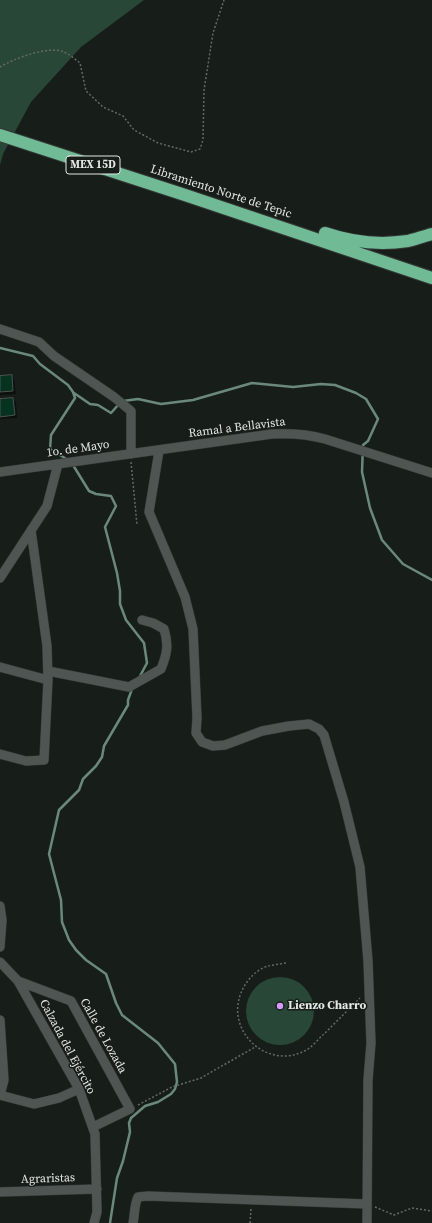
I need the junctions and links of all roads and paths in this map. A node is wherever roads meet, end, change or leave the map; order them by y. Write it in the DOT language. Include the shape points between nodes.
graph roads {
  1 [pos="224,0"];
  2 [pos="0,67"];
  3 [pos="0,135"];
  4 [pos="185,195"];
  5 [pos="432,234"];
  6 [pos="342,247"];
  7 [pos="432,278"];
  8 [pos="432,285"];
  9 [pos="0,329"];
  10 [pos="159,451"];
  11 [pos="131,454"];
  12 [pos="58,464"];
  13 [pos="420,469"];
  14 [pos="432,469"];
  15 [pos="0,472"];
  16 [pos="432,473"];
  17 [pos="137,525"];
  18 [pos="31,530"];
  19 [pos="0,578"];
  20 [pos="142,620"];
  21 [pos="0,667"];
  22 [pos="48,670"];
  23 [pos="48,680"];
  24 [pos="0,754"];
  25 [pos="0,906"];
  26 [pos="0,947"];
  27 [pos="0,962"];
  28 [pos="286,963"];
  29 [pos="18,981"];
  30 [pos="369,989"];
  31 [pos="0,1020"];
  32 [pos="255,1046"];
  33 [pos="79,1089"];
  34 [pos="0,1095"];
  35 [pos="130,1109"];
  36 [pos="93,1127"];
  37 [pos="97,1189"];
  38 [pos="0,1192"];
  39 [pos="251,1199"];
  40 [pos="367,1204"];
  41 [pos="432,1211"];
  42 [pos="94,1223"];
  43 [pos="133,1223"];
  44 [pos="250,1223"];
  45 [pos="367,1223"];
  1 -- 2 [label="path" via="213,34 204,90 203,140 200,149 191,152 158,143 134,130 123,116 103,108 86,91 80,63 63,51 40,51"];
  3 -- 4 [label="highway, Libramiento Norte de Tepic / MEX 15D"];
  4 -- 5 [label="highway" via="203,192 337,237 374,243 409,241"];
  4 -- 6 [label="highway, Libramiento Norte de Tepic / MEX 15D"];
  6 -- 7 [label="highway, Libramiento Norte de Tepic / MEX 15D"];
  6 -- 8 [label="highway" via="349,255"];
  9 -- 11 [label="street" via="40,342 54,356 131,411"];
  10 -- 11 [label="street, 1o. de Mayo"];
  10 -- 13 [label="street, Ramal a Bellavista" via="272,434 308,434"];
  10 -- 30 [label="street" via="149,512 185,597 193,629 196,733 202,742 213,746 224,745 262,731 309,724 324,735 360,868"];
  11 -- 12 [label="street, 1o. de Mayo"];
  11 -- 17 [label="path"];
  12 -- 15 [label="street, 1o. de Mayo"];
  12 -- 18 [label="street" via="47,506"];
  13 -- 14 [label="street"];
  13 -- 16 [label="street, Ramal a Bellavista"];
  18 -- 19 [label="street"];
  18 -- 22 [label="street"];
  20 -- 22 [label="street" via="164,629 167,654 162,669 129,687"];
  21 -- 23 [label="street"];
  22 -- 23 [label="street"];
  23 -- 24 [label="street" via="44,760 26,761"];
  25 -- 26 [label="street"];
  27 -- 29 [label="street, Calzada del Ejército"];
  28 -- 32 [label="path" via="266,966 250,977 240,994 237,1013 242,1032"];
  29 -- 33 [label="street, Calzada del Ejército"];
  29 -- 35 [label="street, Calle de Lozada" via="71,1001"];
  30 -- 32 [label="path" via="309,1048 291,1055 272,1054"];
  30 -- 40 [label="street"];
  31 -- 34 [label="street" via="4,1080"];
  32 -- 35 [label="path" via="201,1078 172,1087"];
  33 -- 34 [label="street" via="60,1098 34,1104"];
  33 -- 36 [label="street, Calzada del Ejército"];
  35 -- 36 [label="street"];
  36 -- 37 [label="street, Calzada del Ejército" via="97,1150"];
  37 -- 38 [label="street, Agraristas"];
  37 -- 42 [label="street, Calzada del Ejército" via="97,1212"];
  39 -- 40 [label="street"];
  39 -- 43 [label="street" via="138,1197"];
  39 -- 44 [label="path"];
  40 -- 41 [label="path" via="394,1215 412,1208"];
  40 -- 45 [label="street"];
}
